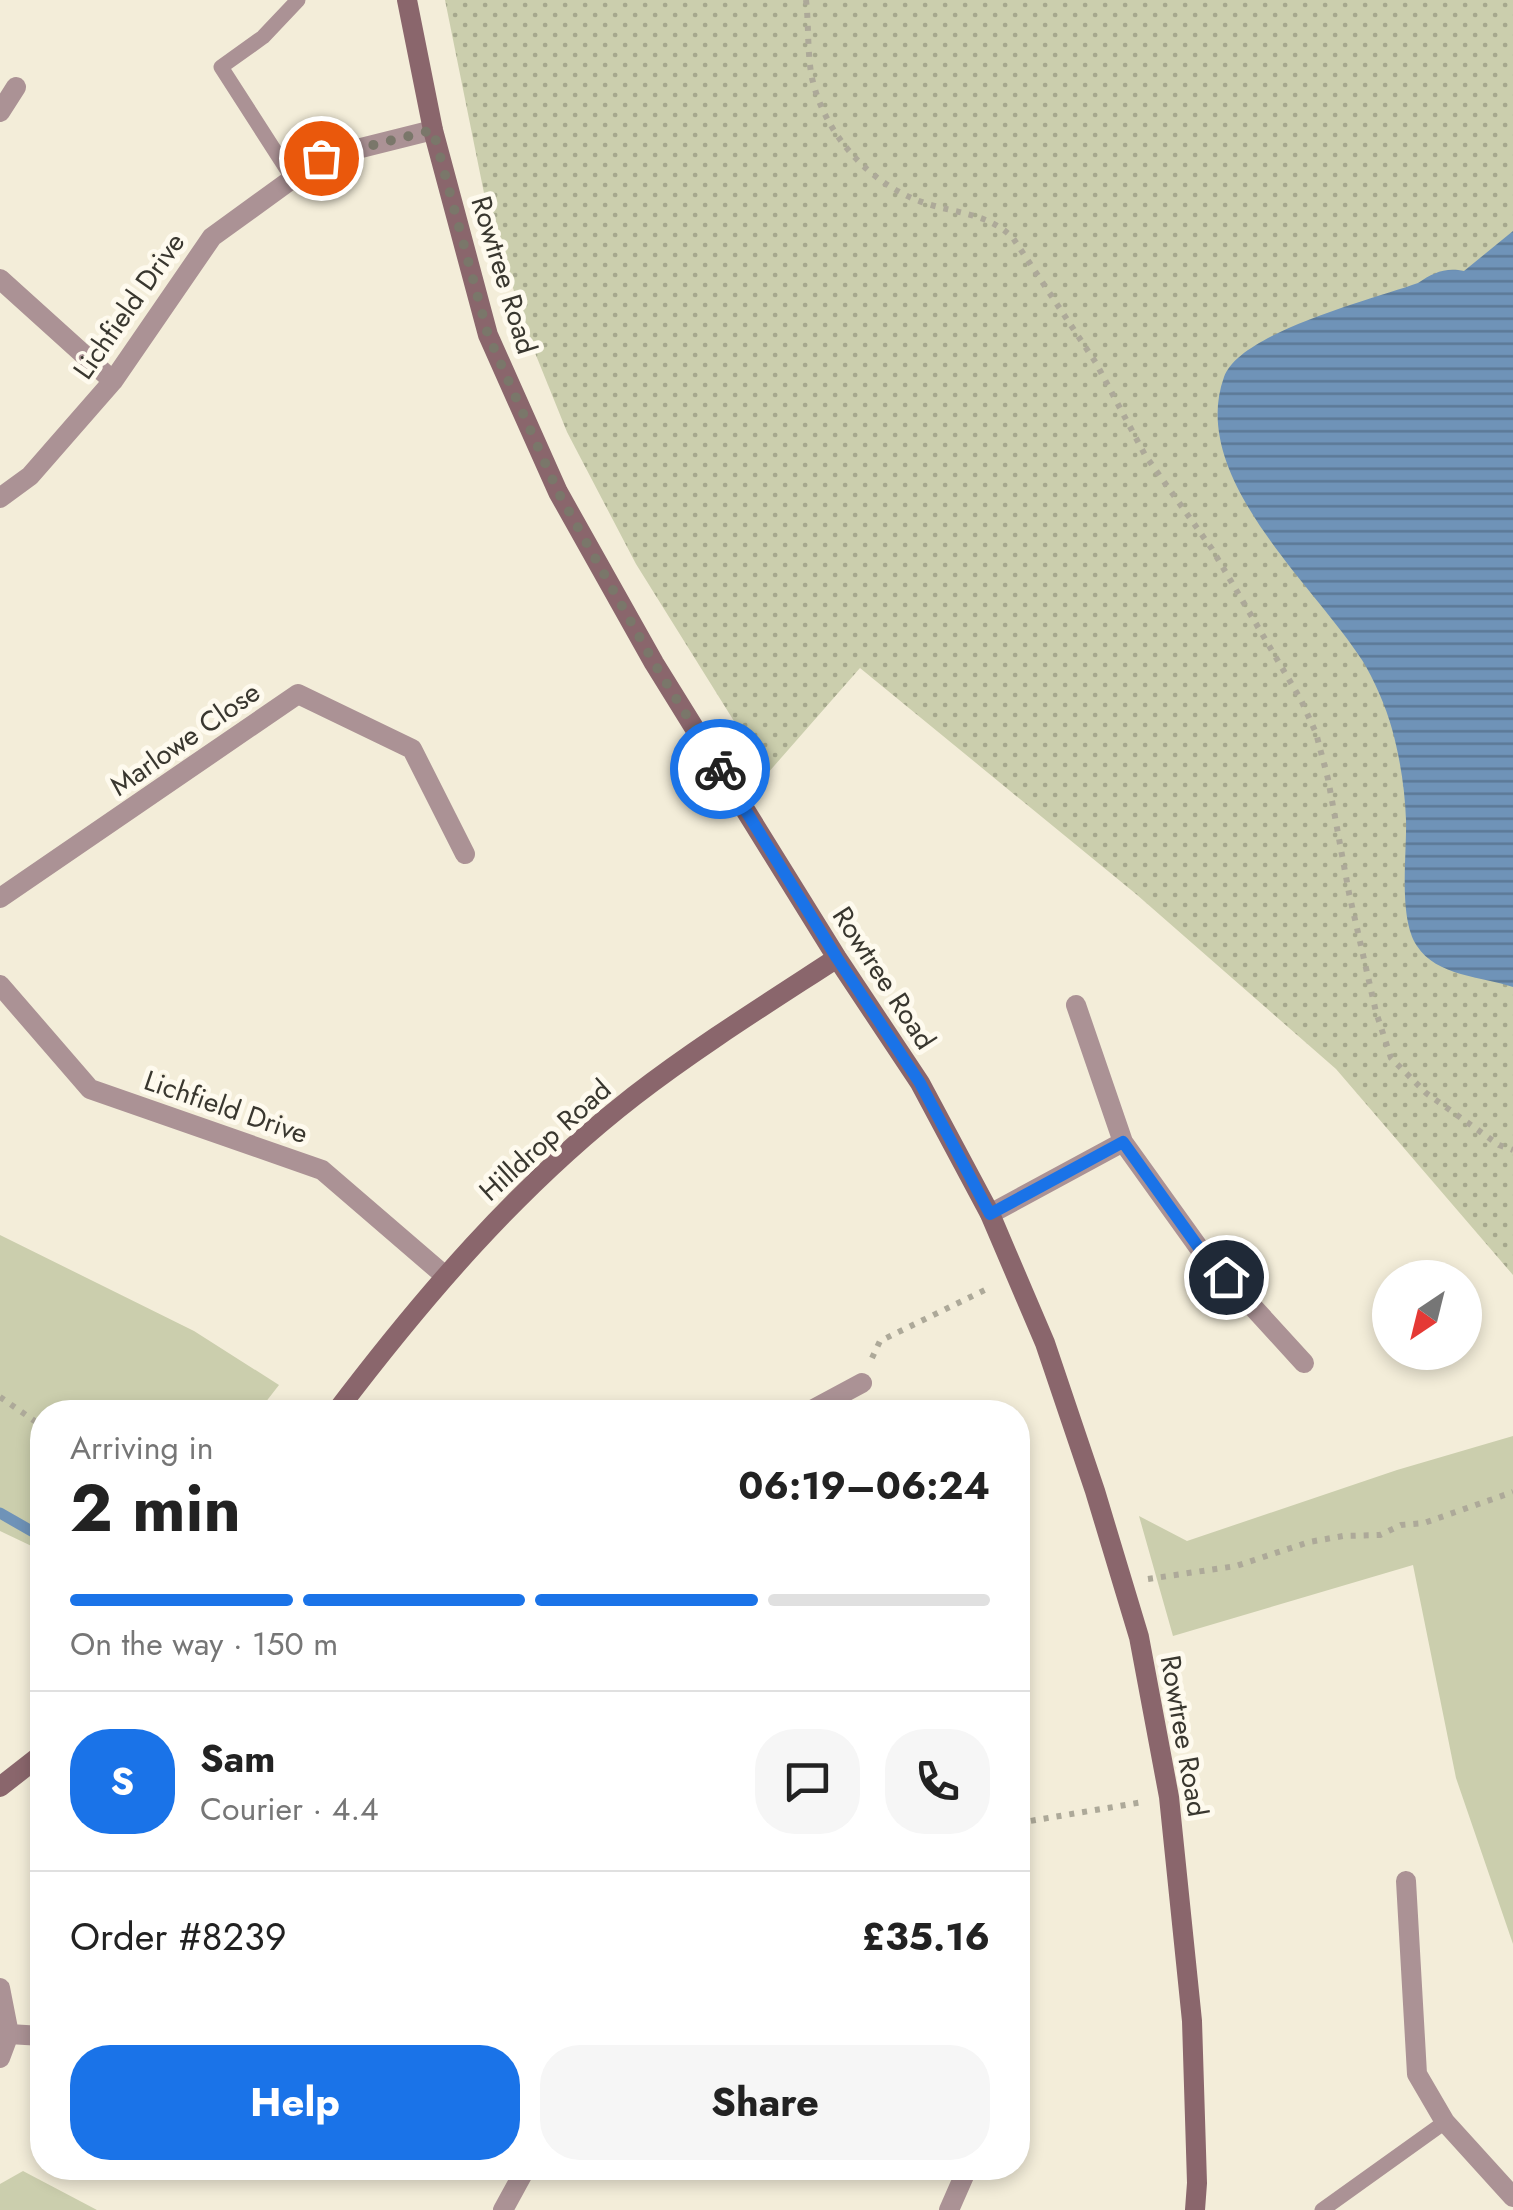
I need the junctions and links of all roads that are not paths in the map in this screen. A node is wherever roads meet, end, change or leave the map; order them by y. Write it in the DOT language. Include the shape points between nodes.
graph roads {
  1 [pos="298,0"];
  2 [pos="407,0"];
  3 [pos="16,88"];
  4 [pos="0,112"];
  5 [pos="433,130"];
  6 [pos="293,178"];
  7 [pos="0,279"];
  8 [pos="113,382"];
  9 [pos="0,498"];
  10 [pos="465,854"];
  11 [pos="0,898"];
  12 [pos="837,958"];
  13 [pos="0,985"];
  14 [pos="1076,1005"];
  15 [pos="1123,1142"];
  16 [pos="990,1214"];
  17 [pos="444,1276"];
  18 [pos="1304,1363"];
  19 [pos="862,1382"];
  20 [pos="346,1400"];
  21 [pos="830,1400"];
  22 [pos="30,1763"];
  23 [pos="0,1787"];
  24 [pos="1406,1881"];
  25 [pos="0,1988"];
  26 [pos="9,2034"];
  27 [pos="30,2035"];
  28 [pos="0,2058"];
  29 [pos="1446,2122"];
  30 [pos="519,2180"];
  31 [pos="962,2180"];
  32 [pos="1513,2197"];
  33 [pos="503,2210"];
  34 [pos="949,2210"];
  35 [pos="1195,2210"];
  36 [pos="1322,2210"];
  1 -- 6 [label="lane" via="263,38 221,68"];
  2 -- 5 [label="street, Rowtree Road"];
  3 -- 4 [label="street"];
  5 -- 6 [label="street, Lichfield Drive" via="321,158"];
  5 -- 12 [label="street, Rowtree Road" via="488,335 558,492 654,663"];
  6 -- 8 [label="street, Lichfield Drive" via="212,238"];
  7 -- 8 [label="street"];
  8 -- 9 [label="street, Lichfield Drive" via="30,476"];
  10 -- 11 [label="street, Marlowe Close" via="412,748 298,694"];
  12 -- 16 [label="street, Rowtree Road" via="920,1083"];
  12 -- 17 [label="street, Hilldrop Road" via="632,1097"];
  13 -- 17 [label="street, Lichfield Drive" via="90,1089 322,1170"];
  14 -- 15 [label="street"];
  15 -- 16 [label="street"];
  15 -- 18 [label="street" via="1199,1248"];
  16 -- 35 [label="street, Rowtree Road" via="1045,1343 1139,1637 1169,1797 1192,2021"];
  17 -- 20 [label="street, Hilldrop Road"];
  19 -- 21 [label="street"];
  22 -- 23 [label="street"];
  24 -- 29 [label="street" via="1417,2074"];
  25 -- 26 [label="street"];
  26 -- 27 [label="street"];
  26 -- 28 [label="street"];
  29 -- 32 [label="street"];
  29 -- 36 [label="lane"];
  30 -- 33 [label="street"];
  31 -- 34 [label="street"];
}
